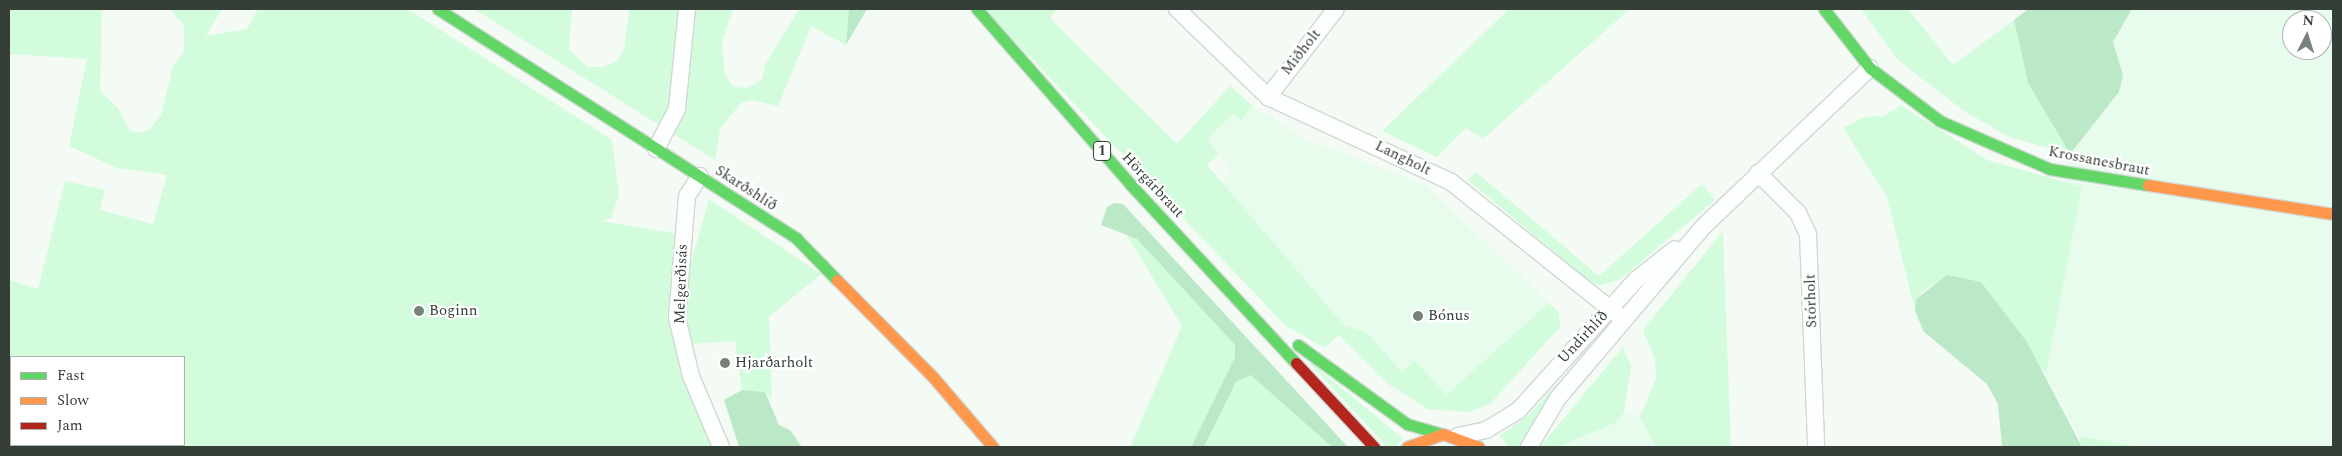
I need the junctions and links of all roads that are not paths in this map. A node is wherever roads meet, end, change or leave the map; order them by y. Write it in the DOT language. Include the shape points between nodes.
graph roads {
  1 [pos="438,9"];
  2 [pos="687,9"];
  3 [pos="976,9"];
  4 [pos="1177,9"];
  5 [pos="1336,9"];
  6 [pos="1824,9"];
  7 [pos="1870,68"];
  8 [pos="1268,97"];
  9 [pos="656,149"];
  10 [pos="1758,173"];
  11 [pos="700,176"];
  12 [pos="2333,214"];
  13 [pos="1704,226"];
  14 [pos="1231,290"];
  15 [pos="1609,309"];
  16 [pos="1624,320"];
  17 [pos="1451,435"];
  18 [pos="721,447"];
  19 [pos="993,447"];
  20 [pos="1374,447"];
  21 [pos="1407,447"];
  22 [pos="1480,447"];
  23 [pos="1528,447"];
  24 [pos="1816,447"];
  1 -- 9 [label="main road, Skarðshlíð"];
  2 -- 9 [label="street" via="677,109"];
  3 -- 14 [label="main road, Hörgárbraut / 1" via="1130,184"];
  4 -- 8 [label="street, Langholt"];
  5 -- 8 [label="street, Miðholt"];
  6 -- 7 [label="main road, Krossanesbraut"];
  7 -- 10 [label="street, Undirhlíð"];
  7 -- 12 [label="main road, Krossanesbraut" via="1940,121 1992,147 2050,168"];
  8 -- 15 [label="street, Langholt" via="1451,182"];
  9 -- 11 [label="main road, Skarðshlíð"];
  10 -- 13 [label="street, Undirhlíð"];
  10 -- 24 [label="street, Stórholt" via="1798,213 1808,234"];
  11 -- 18 [label="street, Melgerðisás" via="687,196 678,318 691,376"];
  11 -- 19 [label="main road, Skarðshlíð" via="798,239 933,376"];
  13 -- 15 [label="street, Undirhlíð" via="1637,279"];
  13 -- 16 [label="street, Undirhlíð"];
  14 -- 17 [label="main road, Hörgárbraut / 1" via="1382,408 1407,424"];
  14 -- 20 [label="main road, Hörgárbraut / 1"];
  15 -- 16 [label="street, Langholt"];
  15 -- 17 [label="street, Undirhlíð" via="1518,411 1486,430"];
  16 -- 23 [label="street, Undirhlíð" via="1558,398"];
  17 -- 21 [label="main road"];
  17 -- 22 [label="main road, Hörgárbraut / 1"];
}
